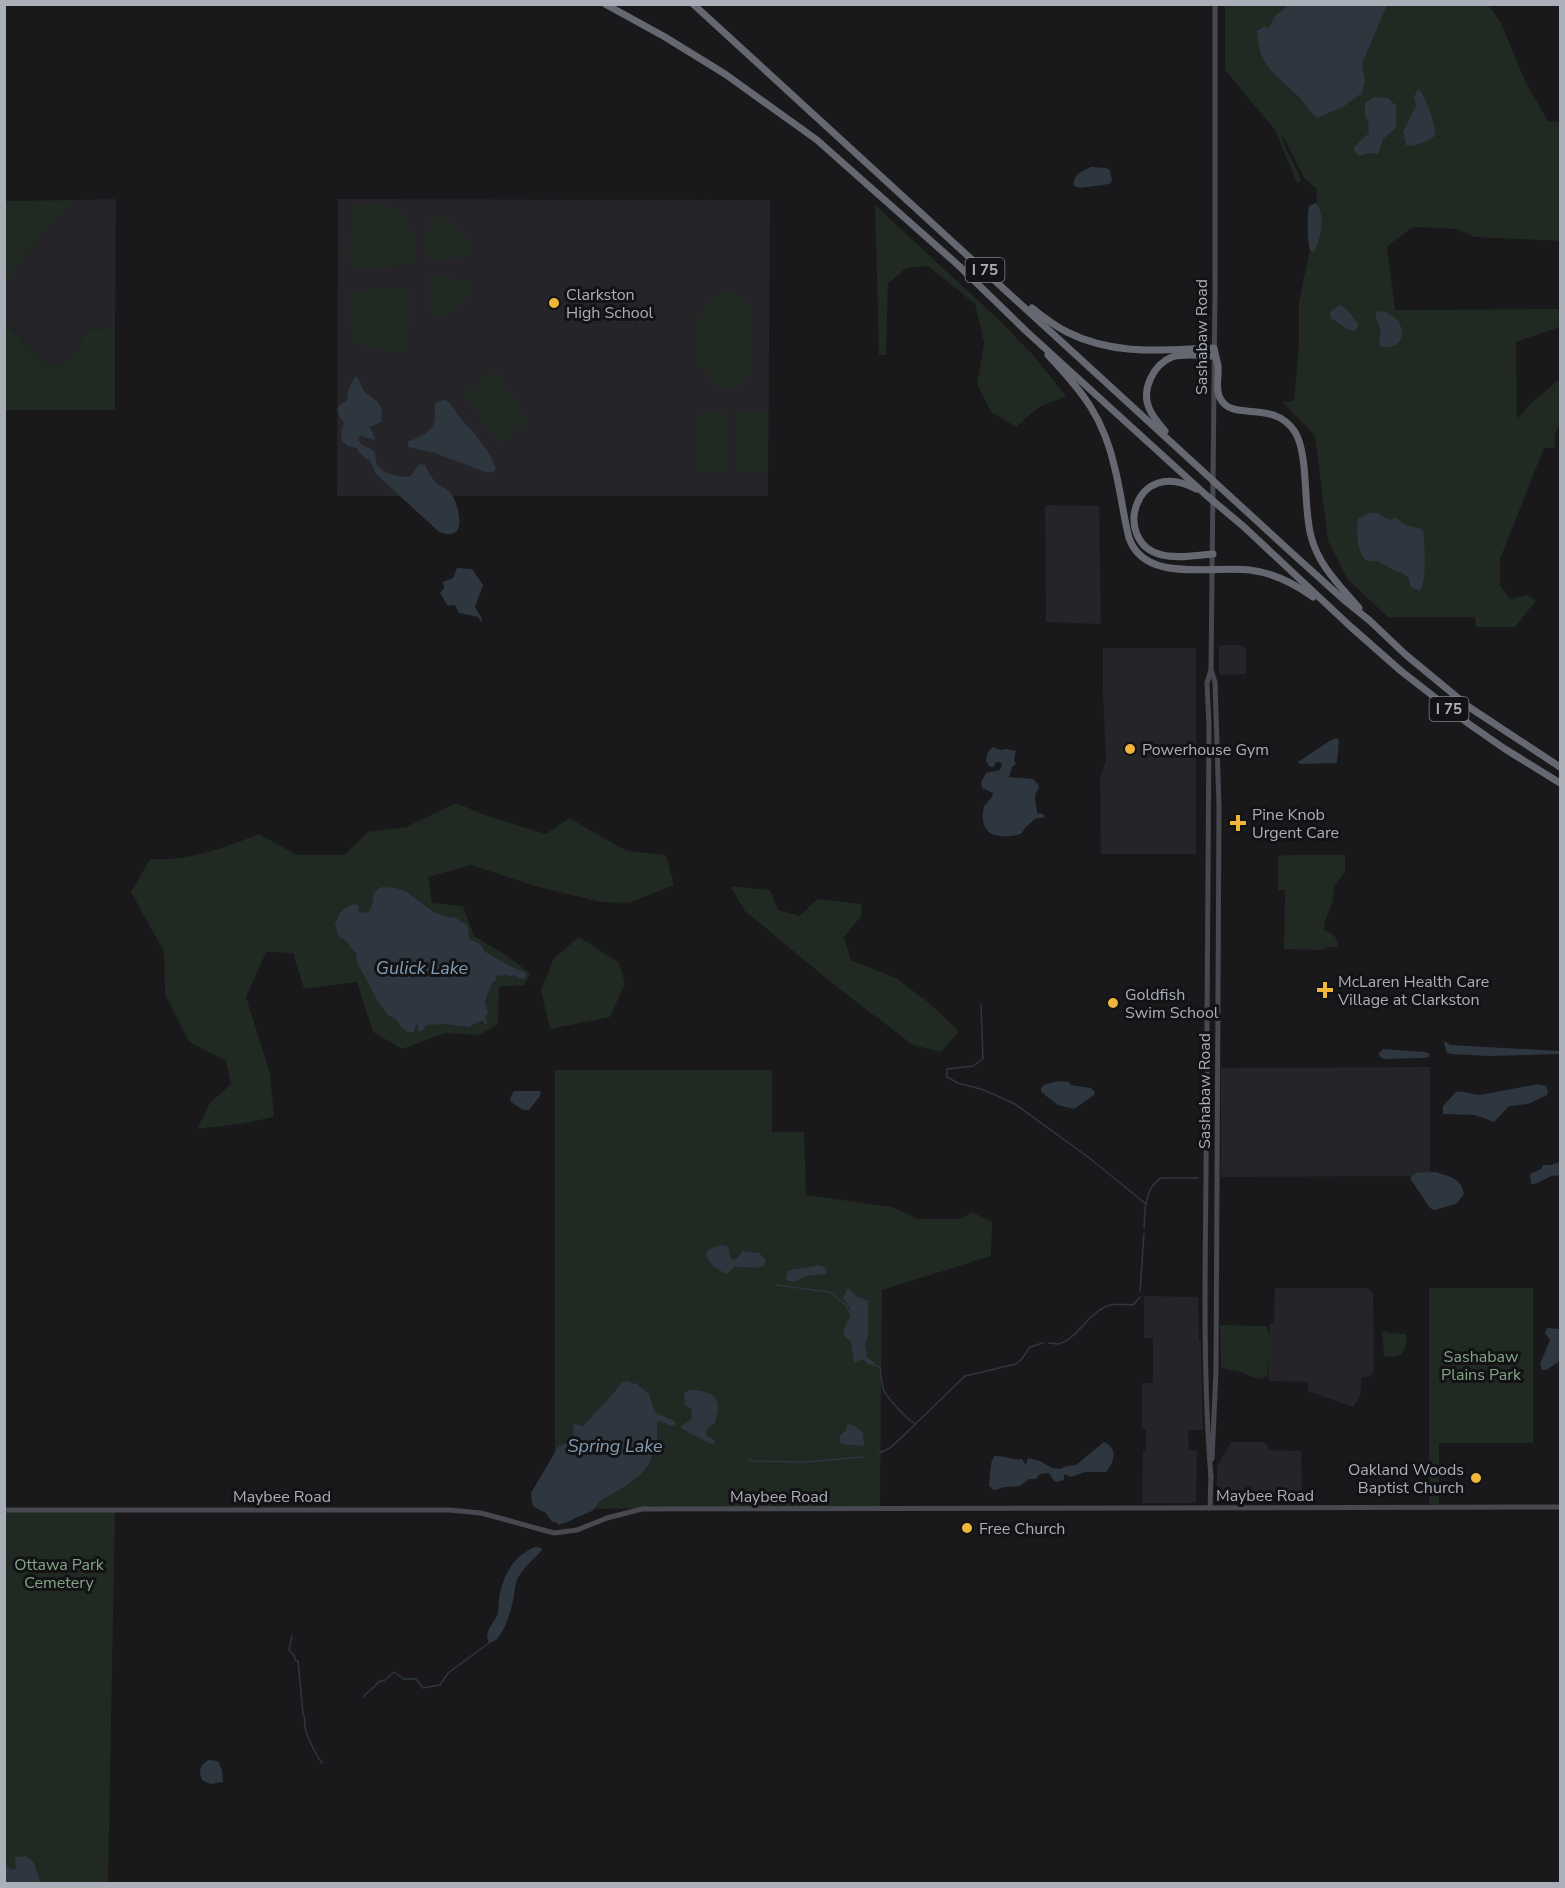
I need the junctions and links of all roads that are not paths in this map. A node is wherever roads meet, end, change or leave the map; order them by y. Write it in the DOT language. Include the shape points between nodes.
graph roads {
  1 [pos="605,4"];
  2 [pos="693,4"];
  3 [pos="1215,4"];
  4 [pos="997,281"];
  5 [pos="1026,330"];
  6 [pos="1214,352"];
  7 [pos="1177,447"];
  8 [pos="1206,495"];
  9 [pos="1213,554"];
  10 [pos="1213,569"];
  11 [pos="1369,620"];
  12 [pos="1347,623"];
  13 [pos="1211,670"];
  14 [pos="1208,700"];
  15 [pos="1216,700"];
  16 [pos="1208,759"];
  17 [pos="1218,761"];
  18 [pos="1560,767"];
  19 [pos="1560,783"];
  20 [pos="1207,846"];
  21 [pos="1218,853"];
  22 [pos="1207,885"];
  23 [pos="1218,891"];
  24 [pos="1206,1023"];
  25 [pos="1218,1027"];
  26 [pos="1206,1056"];
  27 [pos="1217,1066"];
  28 [pos="1206,1107"];
  29 [pos="1217,1113"];
  30 [pos="1206,1182"];
  31 [pos="1217,1191"];
  32 [pos="1206,1262"];
  33 [pos="1217,1264"];
  34 [pos="1205,1313"];
  35 [pos="1216,1317"];
  36 [pos="1206,1398"];
  37 [pos="1216,1404"];
  38 [pos="1211,1478"];
  39 [pos="1560,1507"];
  40 [pos="1210,1508"];
  41 [pos="4,1510"];
  1 -- 5 [label="highway, I 75" via="725,74 817,140"];
  2 -- 4 [label="highway, I 75"];
  3 -- 6 [label="main road, Sashabaw Road"];
  4 -- 6 [label="highway" via="1058,326 1092,342 1137,350"];
  4 -- 7 [label="highway, I 75"];
  5 -- 8 [label="highway, I 75"];
  5 -- 10 [label="highway" via="1076,385 1100,420 1110,448 1129,538 1137,552 1164,568"];
  6 -- 7 [label="highway" via="1171,358 1150,378 1149,408"];
  6 -- 9 [label="main road, Sashabaw Road"];
  6 -- 11 [label="highway" via="1218,393 1224,404 1236,410 1275,415 1297,435 1312,543 1326,570"];
  7 -- 11 [label="highway, I 75"];
  8 -- 9 [label="highway" via="1182,482 1159,483 1139,499 1134,526 1142,542 1156,553"];
  8 -- 12 [label="highway, I 75"];
  9 -- 10 [label="main road, Sashabaw Road"];
  10 -- 12 [label="highway" via="1250,570 1290,582"];
  10 -- 13 [label="main road, Sashabaw Road"];
  11 -- 18 [label="highway, I 75" via="1469,707"];
  12 -- 19 [label="highway, I 75" via="1469,724"];
  13 -- 14 [label="main road, Sashabaw Road"];
  13 -- 15 [label="main road, Sashabaw Road"];
  14 -- 15 [label="main road"];
  14 -- 16 [label="main road, Sashabaw Road"];
  15 -- 17 [label="main road, Sashabaw Road"];
  16 -- 17 [label="main road"];
  16 -- 20 [label="main road, Sashabaw Road"];
  17 -- 21 [label="main road, Sashabaw Road"];
  20 -- 21 [label="main road"];
  20 -- 22 [label="main road, Sashabaw Road"];
  21 -- 23 [label="main road, Sashabaw Road"];
  22 -- 23 [label="main road" via="1214,884"];
  22 -- 24 [label="main road, Sashabaw Road"];
  23 -- 25 [label="main road, Sashabaw Road"];
  24 -- 25 [label="main road" via="1211,1029"];
  24 -- 26 [label="main road, Sashabaw Road"];
  25 -- 27 [label="main road, Sashabaw Road"];
  26 -- 27 [label="main road" via="1214,1056"];
  26 -- 28 [label="main road, Sashabaw Road"];
  27 -- 29 [label="main road, Sashabaw Road"];
  28 -- 29 [label="main road" via="1210,1115"];
  28 -- 30 [label="main road, Sashabaw Road"];
  29 -- 31 [label="main road, Sashabaw Road"];
  30 -- 31 [label="main road" via="1213,1180"];
  30 -- 32 [label="main road, Sashabaw Road"];
  31 -- 33 [label="main road, Sashabaw Road"];
  32 -- 33 [label="main road" via="1210,1270"];
  32 -- 34 [label="main road, Sashabaw Road"];
  33 -- 35 [label="main road, Sashabaw Road"];
  34 -- 35 [label="main road" via="1212,1311"];
  34 -- 36 [label="main road, Sashabaw Road"];
  35 -- 37 [label="main road, Sashabaw Road"];
  36 -- 37 [label="main road" via="1210,1406"];
  36 -- 38 [label="main road, Sashabaw Road"];
  37 -- 38 [label="main road, Sashabaw Road"];
  38 -- 40 [label="main road, Sashabaw Road"];
  39 -- 40 [label="main road, Maybee Road"];
  40 -- 41 [label="main road, Maybee Road" via="642,1509 561,1533 481,1513 449,1510"];
}
